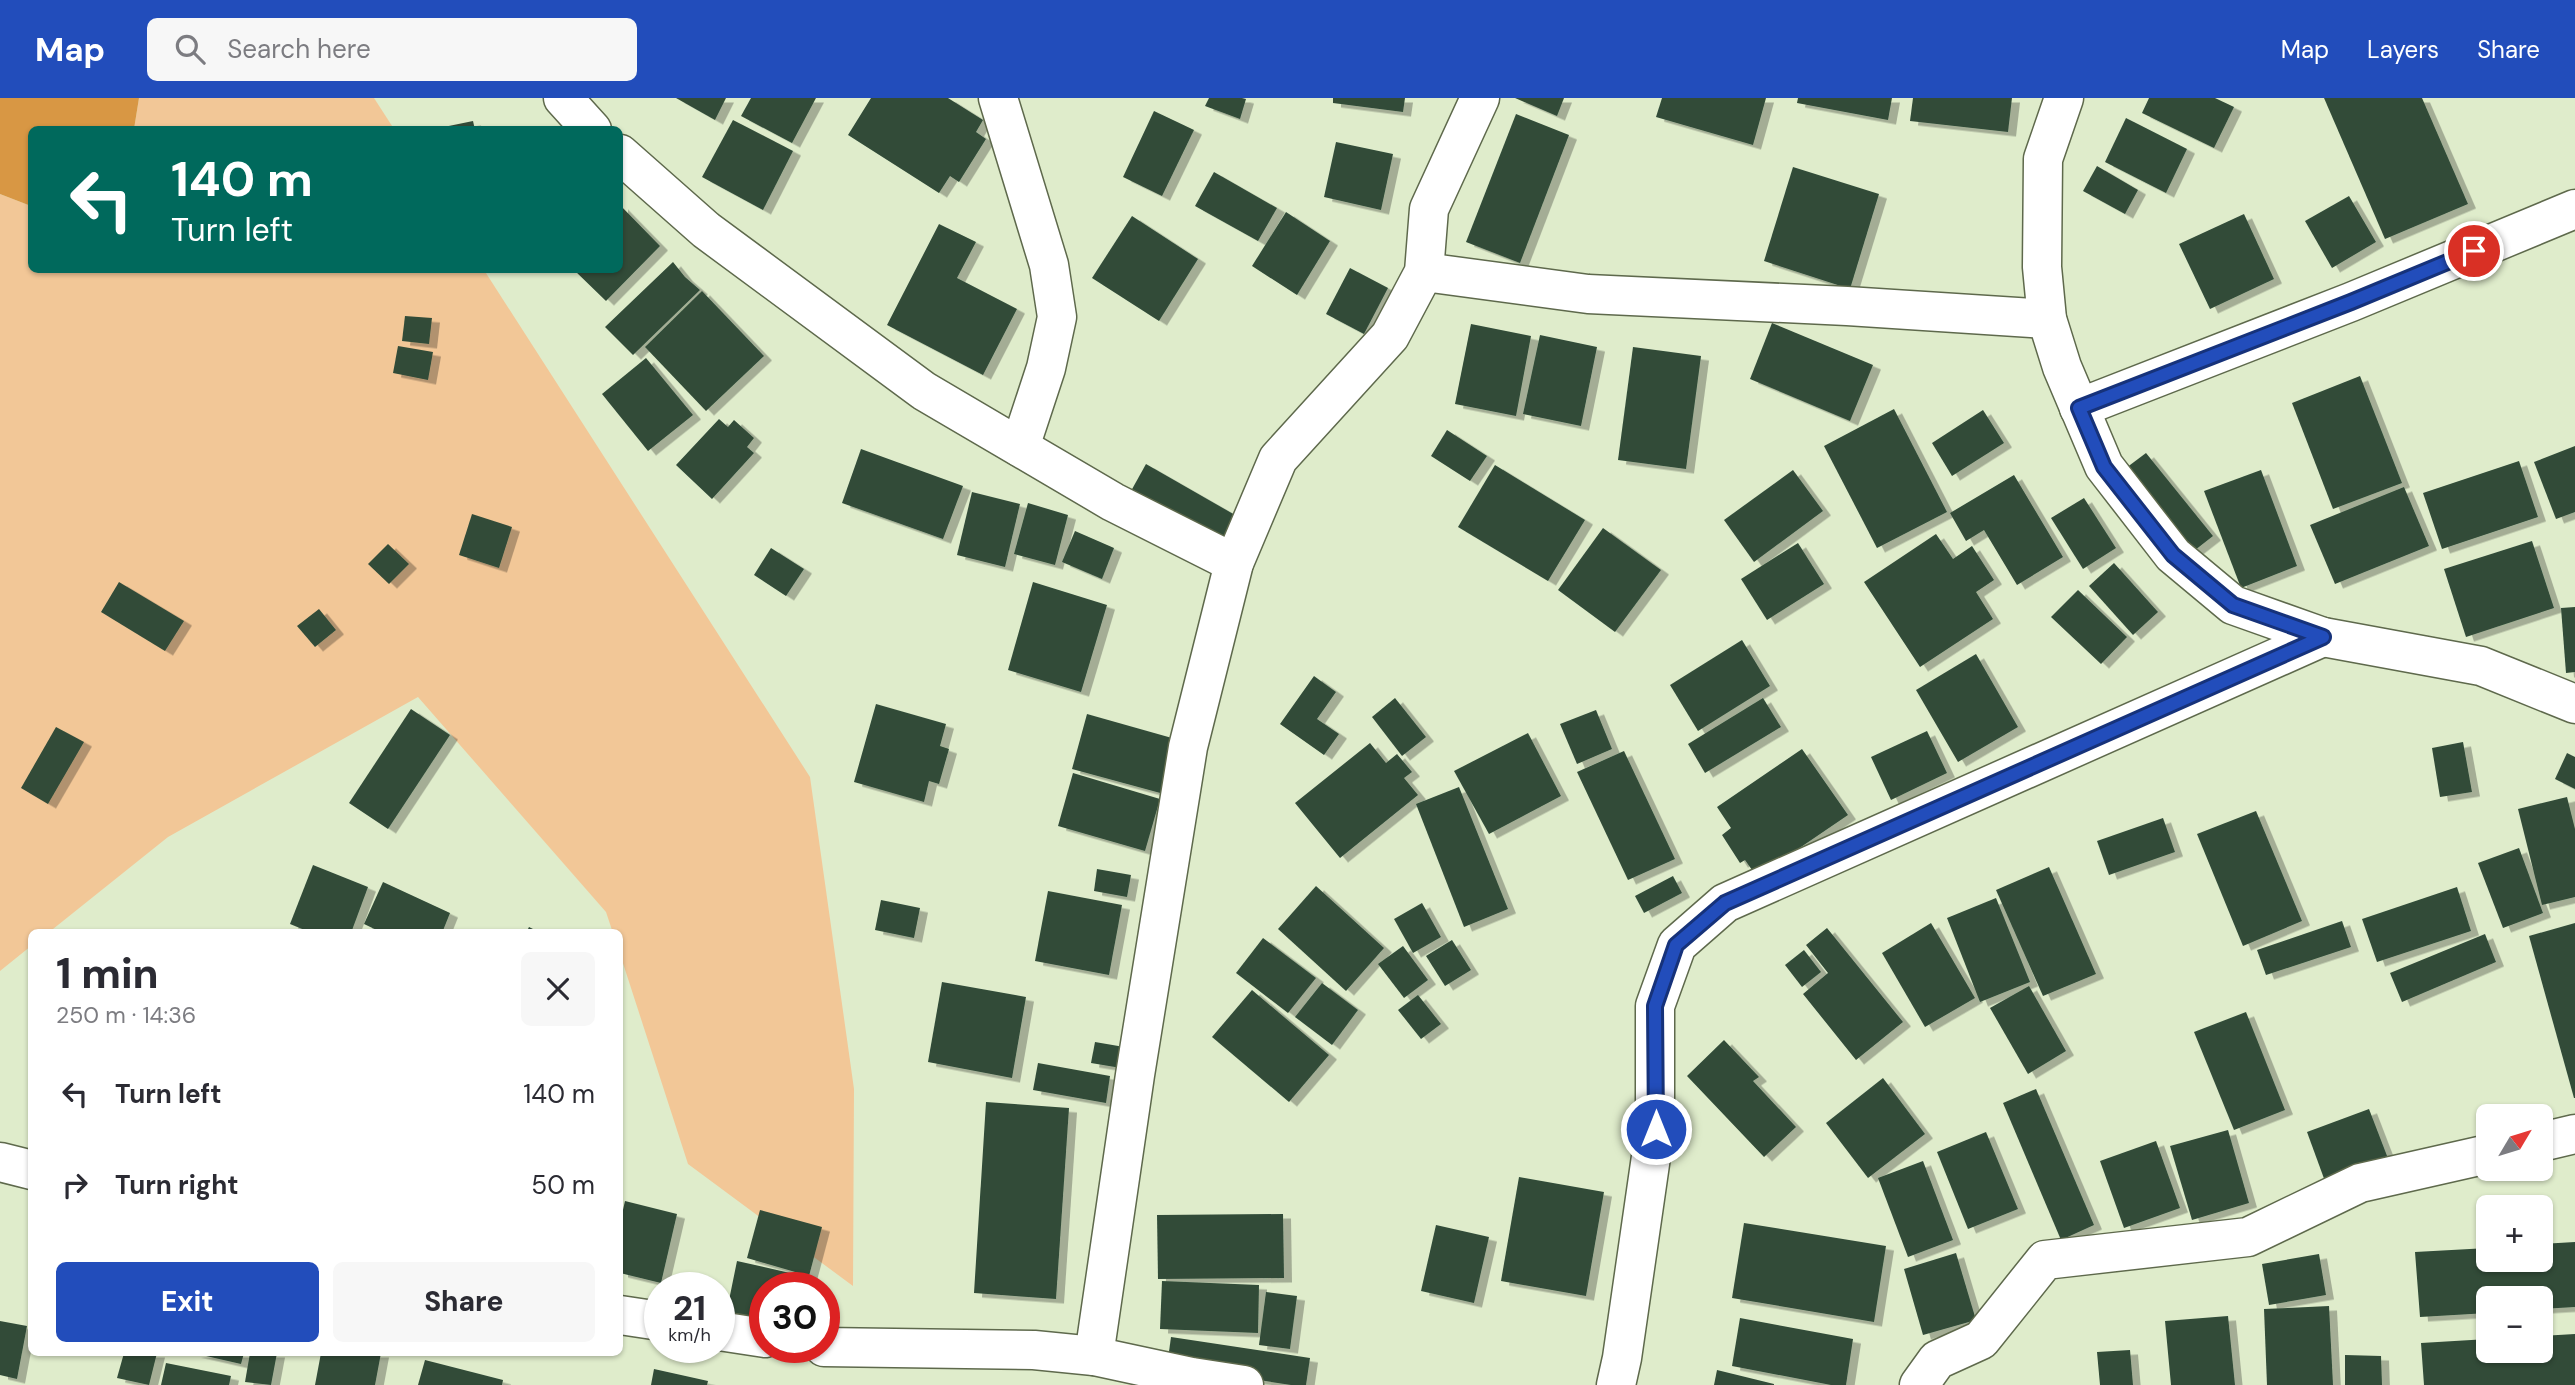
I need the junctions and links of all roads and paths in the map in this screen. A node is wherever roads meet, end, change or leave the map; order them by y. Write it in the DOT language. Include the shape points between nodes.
graph roads {
  1 [pos="562,98"];
  2 [pos="998,98"];
  3 [pos="1480,98"];
  4 [pos="2064,98"];
  5 [pos="588,126"];
  6 [pos="623,157"];
  7 [pos="2575,209"];
  8 [pos="1424,272"];
  9 [pos="2047,319"];
  10 [pos="2079,408"];
  11 [pos="1020,447"];
  12 [pos="1234,563"];
  13 [pos="2323,637"];
  14 [pos="2575,705"];
  15 [pos="2575,1134"];
  16 [pos="2553,1139"];
  17 [pos="2476,1157"];
  18 [pos="0,1162"];
  19 [pos="28,1169"];
  20 [pos="623,1315"];
  21 [pos="644,1319"];
  22 [pos="840,1347"];
  23 [pos="1094,1356"];
  24 [pos="1244,1385"];
  25 [pos="1616,1385"];
  26 [pos="1919,1385"];
  1 -- 5 [label="street"];
  2 -- 11 [label="street" via="1049,265 1057,317"];
  3 -- 8 [label="street" via="1429,209"];
  4 -- 9 [label="street" via="2043,159 2042,267"];
  6 -- 11 [label="street" via="706,230 924,391"];
  7 -- 10 [label="street"];
  8 -- 9 [label="street" via="1588,294"];
  8 -- 12 [label="street" via="1390,336 1278,459"];
  9 -- 10 [label="street"];
  10 -- 13 [label="street" via="2104,467 2173,555 2233,605"];
  11 -- 12 [label="street" via="1113,502"];
  12 -- 23 [label="street" via="1188,747"];
  13 -- 14 [label="street" via="2481,666"];
  13 -- 25 [label="street" via="1725,903 1676,945 1655,1006 1656,1129"];
  15 -- 16 [label="street"];
  17 -- 26 [label="street" via="2360,1183 2248,1237 2045,1260 1981,1340 1937,1360"];
  18 -- 19 [label="street"];
  20 -- 21 [label="street"];
  22 -- 23 [label="street" via="1034,1350"];
  23 -- 24 [label="street"];
}
